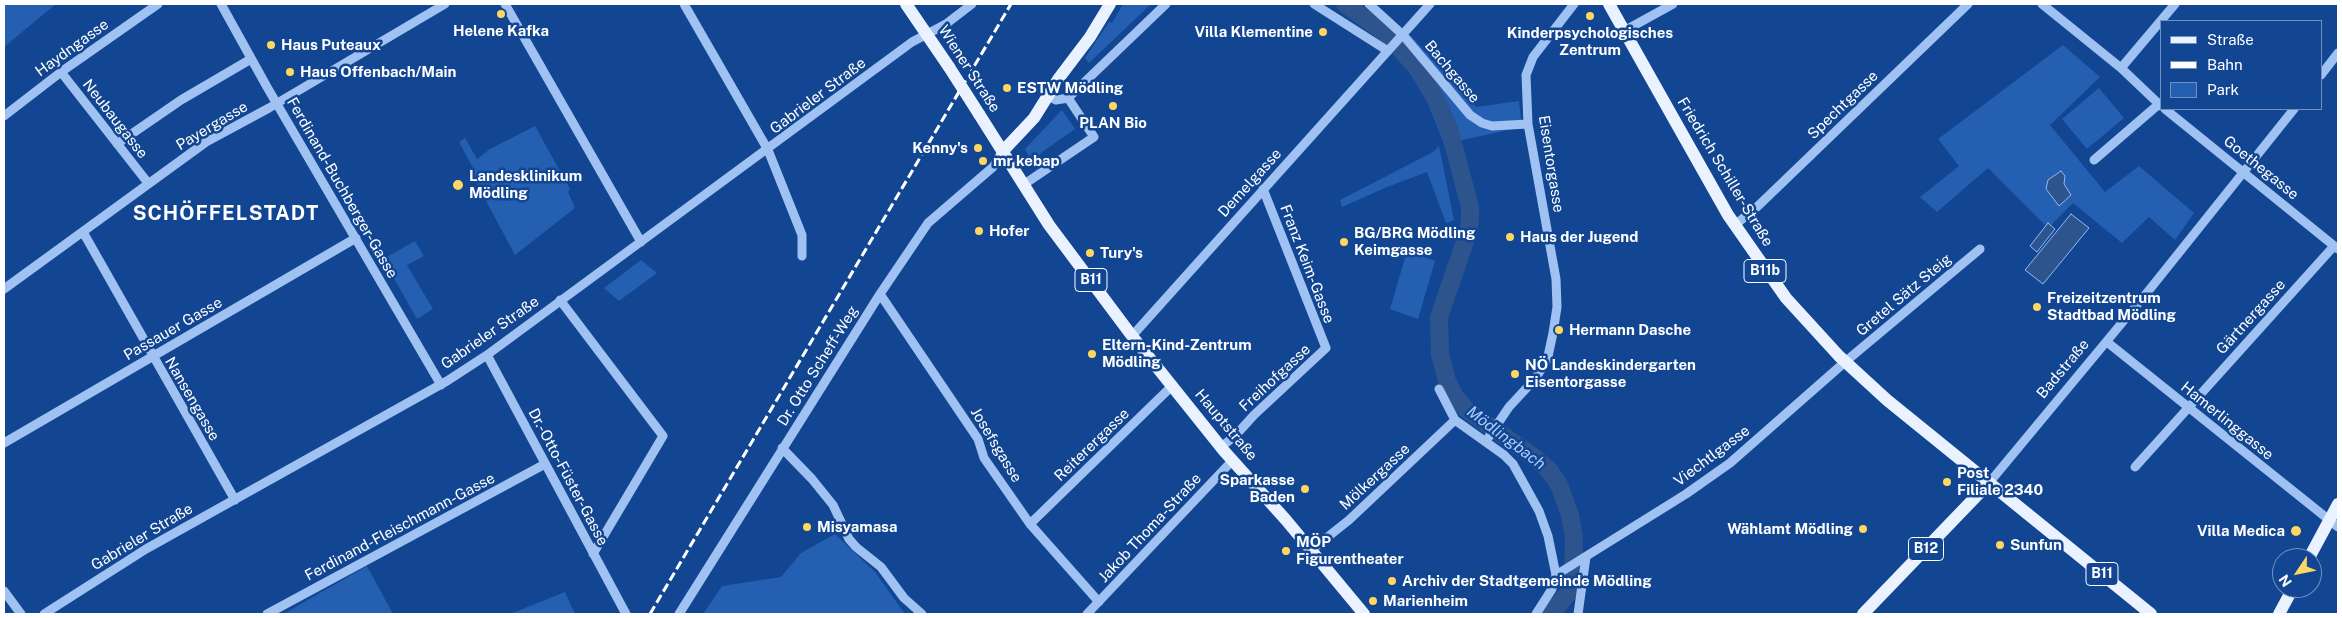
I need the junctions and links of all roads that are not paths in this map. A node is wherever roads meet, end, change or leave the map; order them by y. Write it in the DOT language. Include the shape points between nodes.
graph roads {
  1 [pos="158,4"];
  2 [pos="221,4"];
  3 [pos="445,4"];
  4 [pos="505,4"];
  5 [pos="684,4"];
  6 [pos="906,4"];
  7 [pos="972,4"];
  8 [pos="1110,4"];
  9 [pos="1166,4"];
  10 [pos="1314,4"];
  11 [pos="1369,4"];
  12 [pos="1430,4"];
  13 [pos="1574,4"];
  14 [pos="1609,4"];
  15 [pos="1673,4"];
  16 [pos="1968,4"];
  17 [pos="2042,4"];
  18 [pos="2175,4"];
  19 [pos="2162,20"];
  20 [pos="2160,22"];
  21 [pos="1624,31"];
  22 [pos="927,34"];
  23 [pos="1401,37"];
  24 [pos="1387,49"];
  25 [pos="2338,53"];
  26 [pos="251,59"];
  27 [pos="2121,68"];
  28 [pos="61,72"];
  29 [pos="2322,74"];
  30 [pos="1049,96"];
  31 [pos="1068,98"];
  32 [pos="277,103"];
  33 [pos="2160,105"];
  34 [pos="2160,107"];
  35 [pos="2166,110"];
  36 [pos="2293,110"];
  37 [pos="4,116"];
  38 [pos="1528,124"];
  39 [pos="117,144"];
  40 [pos="768,150"];
  41 [pos="1002,152"];
  42 [pos="2094,160"];
  43 [pos="2244,171"];
  44 [pos="148,183"];
  45 [pos="1023,185"];
  46 [pos="1263,189"];
  47 [pos="1735,225"];
  48 [pos="83,232"];
  49 [pos="356,238"];
  50 [pos="641,242"];
  51 [pos="2336,247"];
  52 [pos="1980,249"];
  53 [pos="802,256"];
  54 [pos="4,289"];
  55 [pos="880,294"];
  56 [pos="560,300"];
  57 [pos="1132,336"];
  58 [pos="2107,342"];
  59 [pos="1326,348"];
  60 [pos="487,355"];
  61 [pos="152,357"];
  62 [pos="1845,362"];
  63 [pos="441,384"];
  64 [pos="1173,385"];
  65 [pos="1439,389"];
  66 [pos="2188,407"];
  67 [pos="1455,420"];
  68 [pos="1488,438"];
  69 [pos="4,443"];
  70 [pos="1221,447"];
  71 [pos="782,448"];
  72 [pos="1232,460"];
  73 [pos="545,464"];
  74 [pos="2135,467"];
  75 [pos="1989,483"];
  76 [pos="234,500"];
  77 [pos="2338,504"];
  78 [pos="1030,524"];
  79 [pos="2334,524"];
  80 [pos="2316,548"];
  81 [pos="1310,551"];
  82 [pos="593,554"];
  83 [pos="1583,559"];
  84 [pos="1556,575"];
  85 [pos="4,591"];
  86 [pos="2288,598"];
  87 [pos="1099,602"];
  88 [pos="21,614"];
  89 [pos="44,614"];
  90 [pos="267,614"];
  91 [pos="626,614"];
  92 [pos="679,614"];
  93 [pos="922,614"];
  94 [pos="1087,614"];
  95 [pos="1364,614"];
  96 [pos="1536,614"];
  97 [pos="1578,614"];
  98 [pos="1863,614"];
  99 [pos="2151,614"];
  100 [pos="2279,614"];
  1 -- 28 [label="street, Haydngasse"];
  2 -- 26 [label="street, Ferdinand-Buchberger-Gasse"];
  3 -- 32 [label="street, Payergasse"];
  4 -- 50 [label="street"];
  5 -- 40 [label="street"];
  6 -- 22 [label="main road, Wiener Straße / B11"];
  7 -- 22 [label="street, Gabrieler Straße"];
  8 -- 30 [label="main road"];
  9 -- 31 [label="street"];
  10 -- 24 [label="street"];
  11 -- 23 [label="street, Bachgasse"];
  12 -- 23 [label="street"];
  13 -- 38 [label="street, Eisentorgasse" via="1533,57 1526,75"];
  14 -- 21 [label="main road, Friedrich Schiller-Straße / B11b"];
  15 -- 21 [label="street"];
  16 -- 47 [label="street, Spechtgasse"];
  17 -- 27 [label="street, Goethegasse"];
  18 -- 19 [label="street"];
  20 -- 27 [label="street"];
  21 -- 47 [label="main road, Friedrich Schiller-Straße / B11b"];
  22 -- 40 [label="street, Gabrieler Straße"];
  22 -- 41 [label="main road, Wiener Straße / B11, bridge"];
  23 -- 24 [label="street, Demelgasse"];
  23 -- 38 [label="street, Bachgasse" via="1470,115 1492,126"];
  24 -- 46 [label="street, Demelgasse"];
  25 -- 29 [label="street"];
  26 -- 32 [label="street, Ferdinand-Buchberger-Gasse"];
  26 -- 39 [label="street" via="181,100"];
  27 -- 33 [label="street, Goethegasse"];
  28 -- 37 [label="street, Haydngasse"];
  28 -- 39 [label="street, Neubaugasse"];
  30 -- 31 [label="street" via="1056,100"];
  30 -- 41 [label="main road" via="1034,118"];
  31 -- 45 [label="street" via="1094,136"];
  32 -- 44 [label="street, Payergasse" via="206,142"];
  32 -- 49 [label="street, Ferdinand-Buchberger-Gasse"];
  34 -- 42 [label="street"];
  35 -- 43 [label="street, Goethegasse"];
  36 -- 43 [label="street, Badstraße"];
  38 -- 68 [label="street, Eisentorgasse" via="1556,279 1557,307 1547,361"];
  39 -- 44 [label="street, Neubaugasse"];
  40 -- 50 [label="street, Gabrieler Straße"];
  40 -- 53 [label="street" via="802,236"];
  41 -- 45 [label="main road, Hauptstraße / B11"];
  41 -- 55 [label="street, Dr. Otto Scheff-Weg" via="993,167 928,223"];
  43 -- 51 [label="street, Goethegasse"];
  43 -- 58 [label="street, Badstraße"];
  44 -- 48 [label="street, Payergasse"];
  45 -- 57 [label="main road, Hauptstraße / B11"];
  46 -- 57 [label="street, Demelgasse"];
  46 -- 59 [label="street, Franz Keim-Gasse"];
  47 -- 62 [label="main road, Friedrich Schiller-Straße / B11b" via="1786,298"];
  48 -- 54 [label="street, Payergasse"];
  48 -- 61 [label="street, Nansengasse"];
  49 -- 61 [label="street, Passauer Gasse"];
  49 -- 63 [label="street, Ferdinand-Buchberger-Gasse"];
  50 -- 56 [label="street, Gabrieler Straße"];
  51 -- 66 [label="street, Gärtnergasse"];
  52 -- 62 [label="street, Gretel Sätz Steig"];
  55 -- 71 [label="street, Dr. Otto Scheff-Weg"];
  55 -- 78 [label="street, Josefsgasse" via="978,439 984,458"];
  56 -- 60 [label="street, Gabrieler Straße"];
  56 -- 82 [label="street" via="663,436"];
  57 -- 64 [label="main road, Hauptstraße / B11"];
  58 -- 66 [label="street, Hamerlinggasse"];
  58 -- 75 [label="street, Badstraße"];
  59 -- 70 [label="street, Freihofgasse"];
  60 -- 63 [label="street, Gabrieler Straße"];
  60 -- 73 [label="street, Dr.-Otto-Füster-Gasse"];
  61 -- 69 [label="street, Passauer Gasse"];
  61 -- 76 [label="street, Nansengasse"];
  62 -- 75 [label="main road, Friedrich Schiller-Straße / B11b" via="1910,420"];
  62 -- 83 [label="street, Viechtlgasse" via="1730,463"];
  63 -- 76 [label="street, Gabrieler Straße"];
  64 -- 70 [label="main road, Hauptstraße / B11"];
  64 -- 78 [label="street, Reiterergasse"];
  65 -- 67 [label="street"];
  66 -- 74 [label="street, Gärtnergasse"];
  66 -- 79 [label="street, Hamerlinggasse"];
  67 -- 68 [label="street"];
  67 -- 81 [label="street, Mölkergasse" via="1350,520"];
  68 -- 84 [label="street" via="1513,464 1539,511"];
  70 -- 72 [label="main road, Hauptstraße / B11"];
  71 -- 92 [label="street, Dr. Otto Scheff-Weg"];
  71 -- 93 [label="street" via="833,505 856,547 881,567 904,598"];
  72 -- 81 [label="main road, Hauptstraße / B11"];
  72 -- 87 [label="street, Jakob Thoma-Straße"];
  73 -- 82 [label="street, Dr.-Otto-Füster-Gasse"];
  73 -- 90 [label="street, Ferdinand-Fleischmann-Gasse"];
  75 -- 98 [label="main road, Badstraße / B12"];
  75 -- 99 [label="main road, Friedrich Schiller-Straße / B11"];
  76 -- 89 [label="street, Gabrieler Straße" via="146,549"];
  77 -- 79 [label="main road"];
  78 -- 87 [label="street, Josefsgasse"];
  79 -- 80 [label="main road"];
  81 -- 95 [label="main road, Hauptstraße / B11"];
  82 -- 91 [label="street, Dr.-Otto-Füster-Gasse"];
  83 -- 84 [label="street, Viechtlgasse"];
  83 -- 97 [label="street"];
  84 -- 96 [label="street"];
  85 -- 88 [label="street"];
  86 -- 100 [label="main road"];
  87 -- 94 [label="street, Jakob Thoma-Straße"];
}
